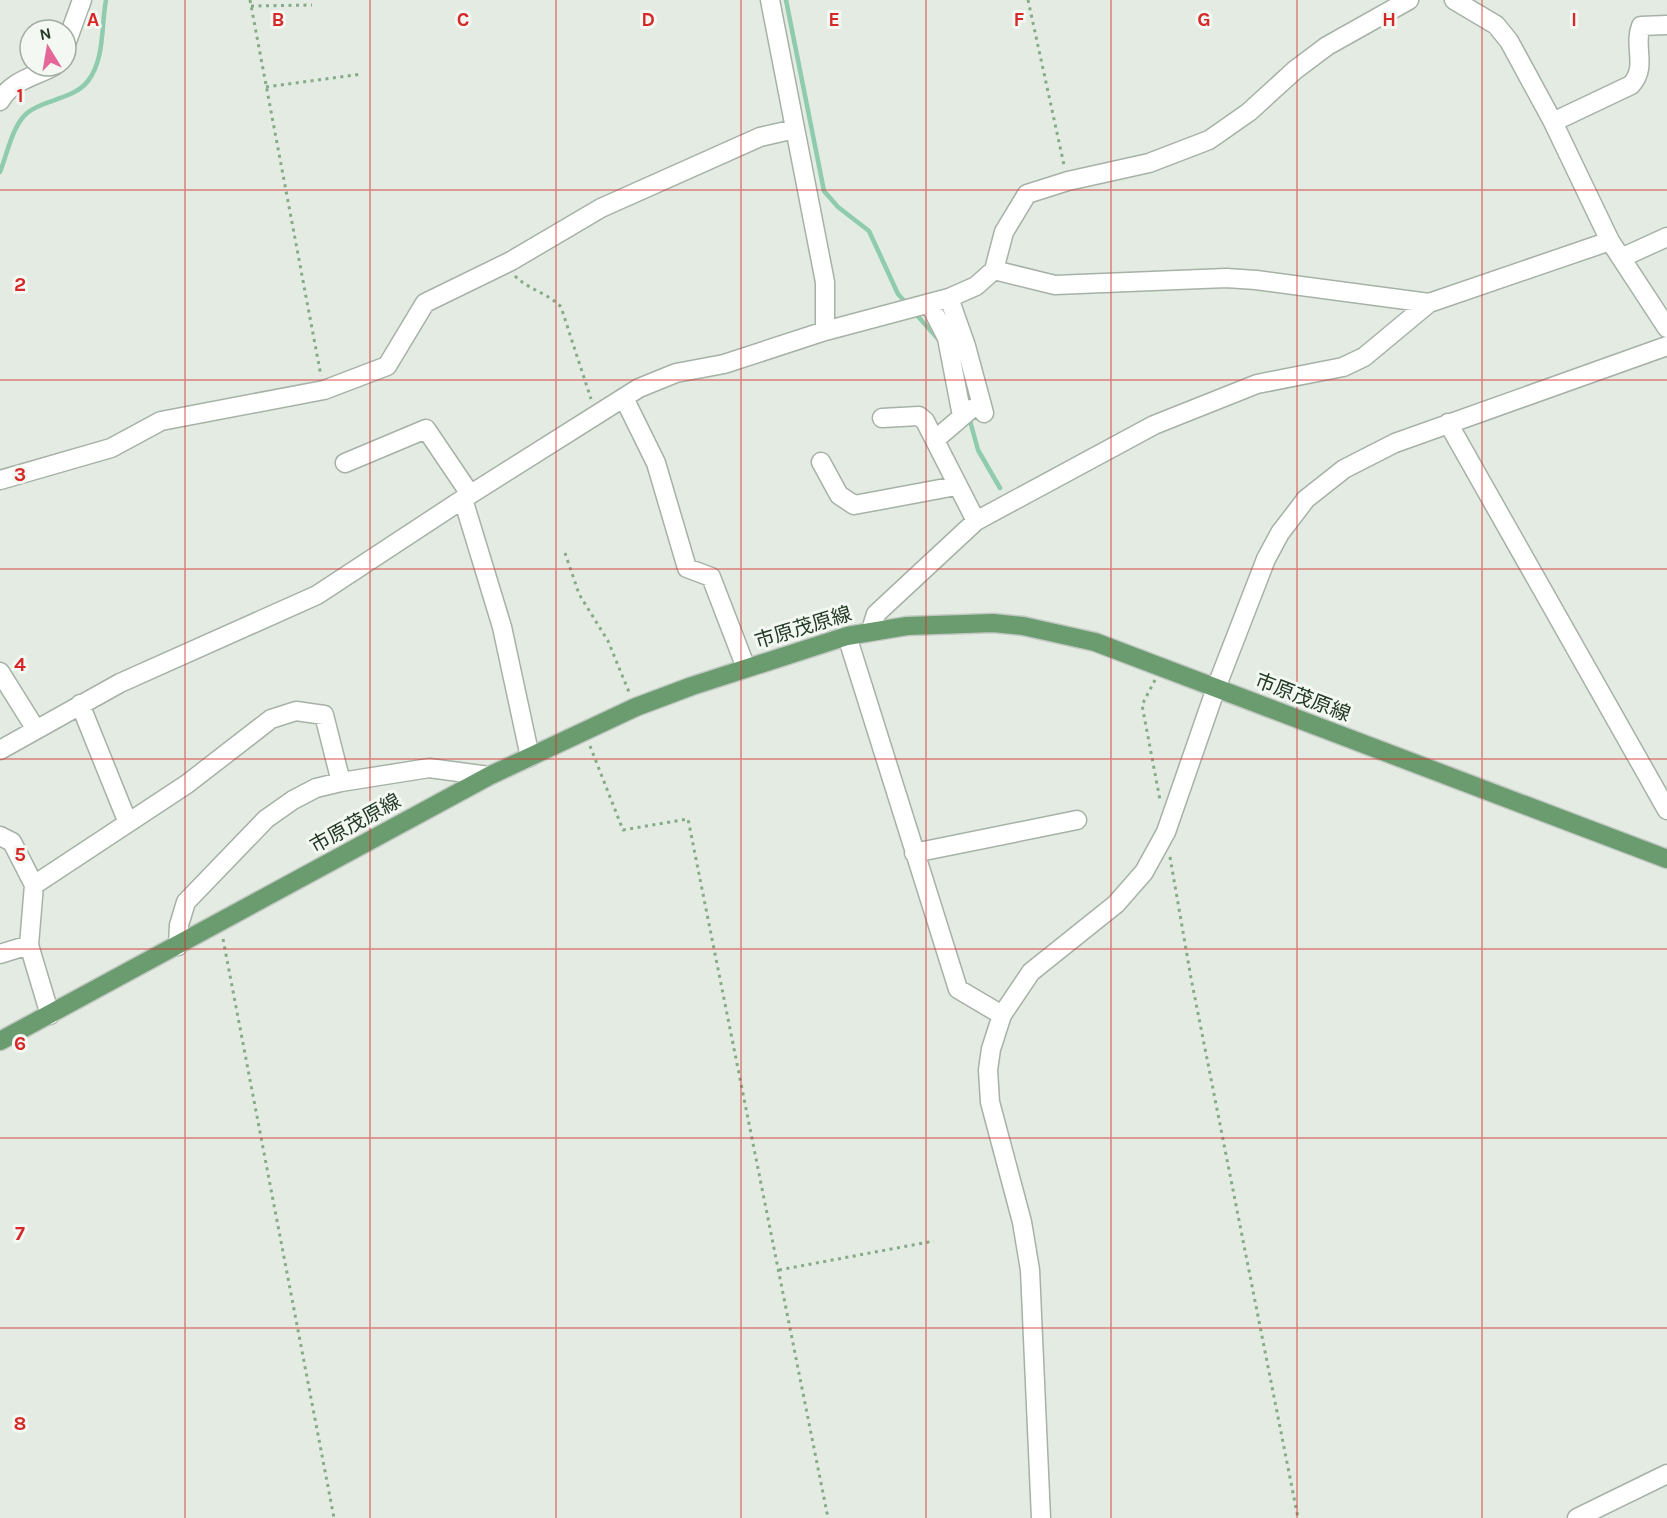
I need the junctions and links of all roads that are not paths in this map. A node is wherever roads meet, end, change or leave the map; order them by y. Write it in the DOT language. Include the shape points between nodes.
graph roads {
  1 [pos="82,0"];
  2 [pos="770,0"];
  3 [pos="1409,0"];
  4 [pos="1454,0"];
  5 [pos="75,18"];
  6 [pos="1667,24"];
  7 [pos="27,78"];
  8 [pos="0,101"];
  9 [pos="1553,122"];
  10 [pos="795,129"];
  11 [pos="1667,237"];
  12 [pos="1610,241"];
  13 [pos="1621,258"];
  14 [pos="994,270"];
  15 [pos="950,298"];
  16 [pos="929,303"];
  17 [pos="1430,303"];
  18 [pos="1667,328"];
  19 [pos="825,331"];
  20 [pos="1667,346"];
  21 [pos="624,398"];
  22 [pos="962,416"];
  23 [pos="882,418"];
  24 [pos="1448,423"];
  25 [pos="936,439"];
  26 [pos="821,462"];
  27 [pos="345,463"];
  28 [pos="0,480"];
  29 [pos="956,486"];
  30 [pos="467,496"];
  31 [pos="976,521"];
  32 [pos="871,630"];
  33 [pos="847,636"];
  34 [pos="746,668"];
  35 [pos="0,672"];
  36 [pos="1216,688"];
  37 [pos="80,704"];
  38 [pos="35,728"];
  39 [pos="0,750"];
  40 [pos="530,757"];
  41 [pos="489,776"];
  42 [pos="341,782"];
  43 [pos="1667,810"];
  44 [pos="1077,820"];
  45 [pos="128,823"];
  46 [pos="0,836"];
  47 [pos="914,853"];
  48 [pos="1667,859"];
  49 [pos="34,885"];
  50 [pos="29,945"];
  51 [pos="178,946"];
  52 [pos="0,954"];
  53 [pos="50,1015"];
  54 [pos="1002,1015"];
  55 [pos="0,1041"];
  56 [pos="1667,1474"];
  57 [pos="1041,1518"];
  58 [pos="1577,1518"];
  1 -- 5 [label="street"];
  2 -- 10 [label="street"];
  3 -- 14 [label="street" via="1327,46 1249,112 1209,140 1149,163 1027,194 1004,232"];
  4 -- 9 [label="street" via="1496,26 1509,41"];
  6 -- 9 [label="street" via="1641,26 1641,65 1631,85"];
  7 -- 8 [label="street" via="6,91"];
  9 -- 12 [label="street"];
  10 -- 19 [label="street" via="825,282"];
  10 -- 28 [label="street" via="760,137 672,175 425,303 387,366 324,390 161,421 111,448"];
  11 -- 13 [label="street"];
  12 -- 13 [label="street"];
  12 -- 17 [label="street"];
  13 -- 18 [label="street"];
  14 -- 15 [label="street" via="976,286"];
  14 -- 17 [label="street" via="1055,285 1226,278"];
  15 -- 16 [label="street"];
  15 -- 22 [label="street" via="982,408"];
  16 -- 19 [label="street"];
  16 -- 22 [label="street" via="947,338"];
  17 -- 31 [label="street" via="1364,357 1343,367 1257,384 1154,425"];
  19 -- 21 [label="street" via="724,364 676,374"];
  20 -- 24 [label="street"];
  21 -- 30 [label="street"];
  21 -- 34 [label="street" via="656,463 687,568 711,577"];
  22 -- 25 [label="street"];
  23 -- 25 [label="street" via="919,416"];
  24 -- 36 [label="street" via="1367,456 1326,481 1306,499 1266,560"];
  24 -- 43 [label="street"];
  25 -- 29 [label="street"];
  26 -- 29 [label="street" via="839,495 854,505"];
  27 -- 30 [label="street" via="426,429"];
  29 -- 31 [label="street"];
  30 -- 37 [label="street" via="317,595"];
  30 -- 40 [label="street" via="502,627"];
  31 -- 32 [label="street" via="876,614"];
  32 -- 33 [label="main road, 市原茂原線"];
  32 -- 36 [label="main road, 市原茂原線" via="933,623 1023,626 1095,642"];
  33 -- 34 [label="main road, 市原茂原線"];
  33 -- 47 [label="street"];
  34 -- 40 [label="main road, 市原茂原線" via="636,707"];
  35 -- 38 [label="street"];
  36 -- 48 [label="main road, 市原茂原線"];
  36 -- 54 [label="street" via="1166,832 1137,880 1116,904 1030,972"];
  37 -- 38 [label="street"];
  37 -- 45 [label="street"];
  38 -- 39 [label="street"];
  40 -- 41 [label="main road, 市原茂原線"];
  41 -- 42 [label="street" via="429,768"];
  41 -- 51 [label="main road, 市原茂原線"];
  42 -- 45 [label="street" via="324,715 296,711 271,719"];
  42 -- 51 [label="street" via="301,796 266,819 186,902"];
  44 -- 47 [label="street"];
  45 -- 49 [label="street"];
  46 -- 49 [label="street" via="12,842"];
  47 -- 54 [label="street" via="958,989"];
  49 -- 50 [label="street"];
  50 -- 52 [label="street"];
  50 -- 53 [label="street"];
  51 -- 53 [label="main road, 市原茂原線"];
  53 -- 55 [label="main road, 市原茂原線"];
  54 -- 57 [label="street" via="991,1049 990,1102 1023,1222 1030,1270"];
  56 -- 58 [label="street"];
}
